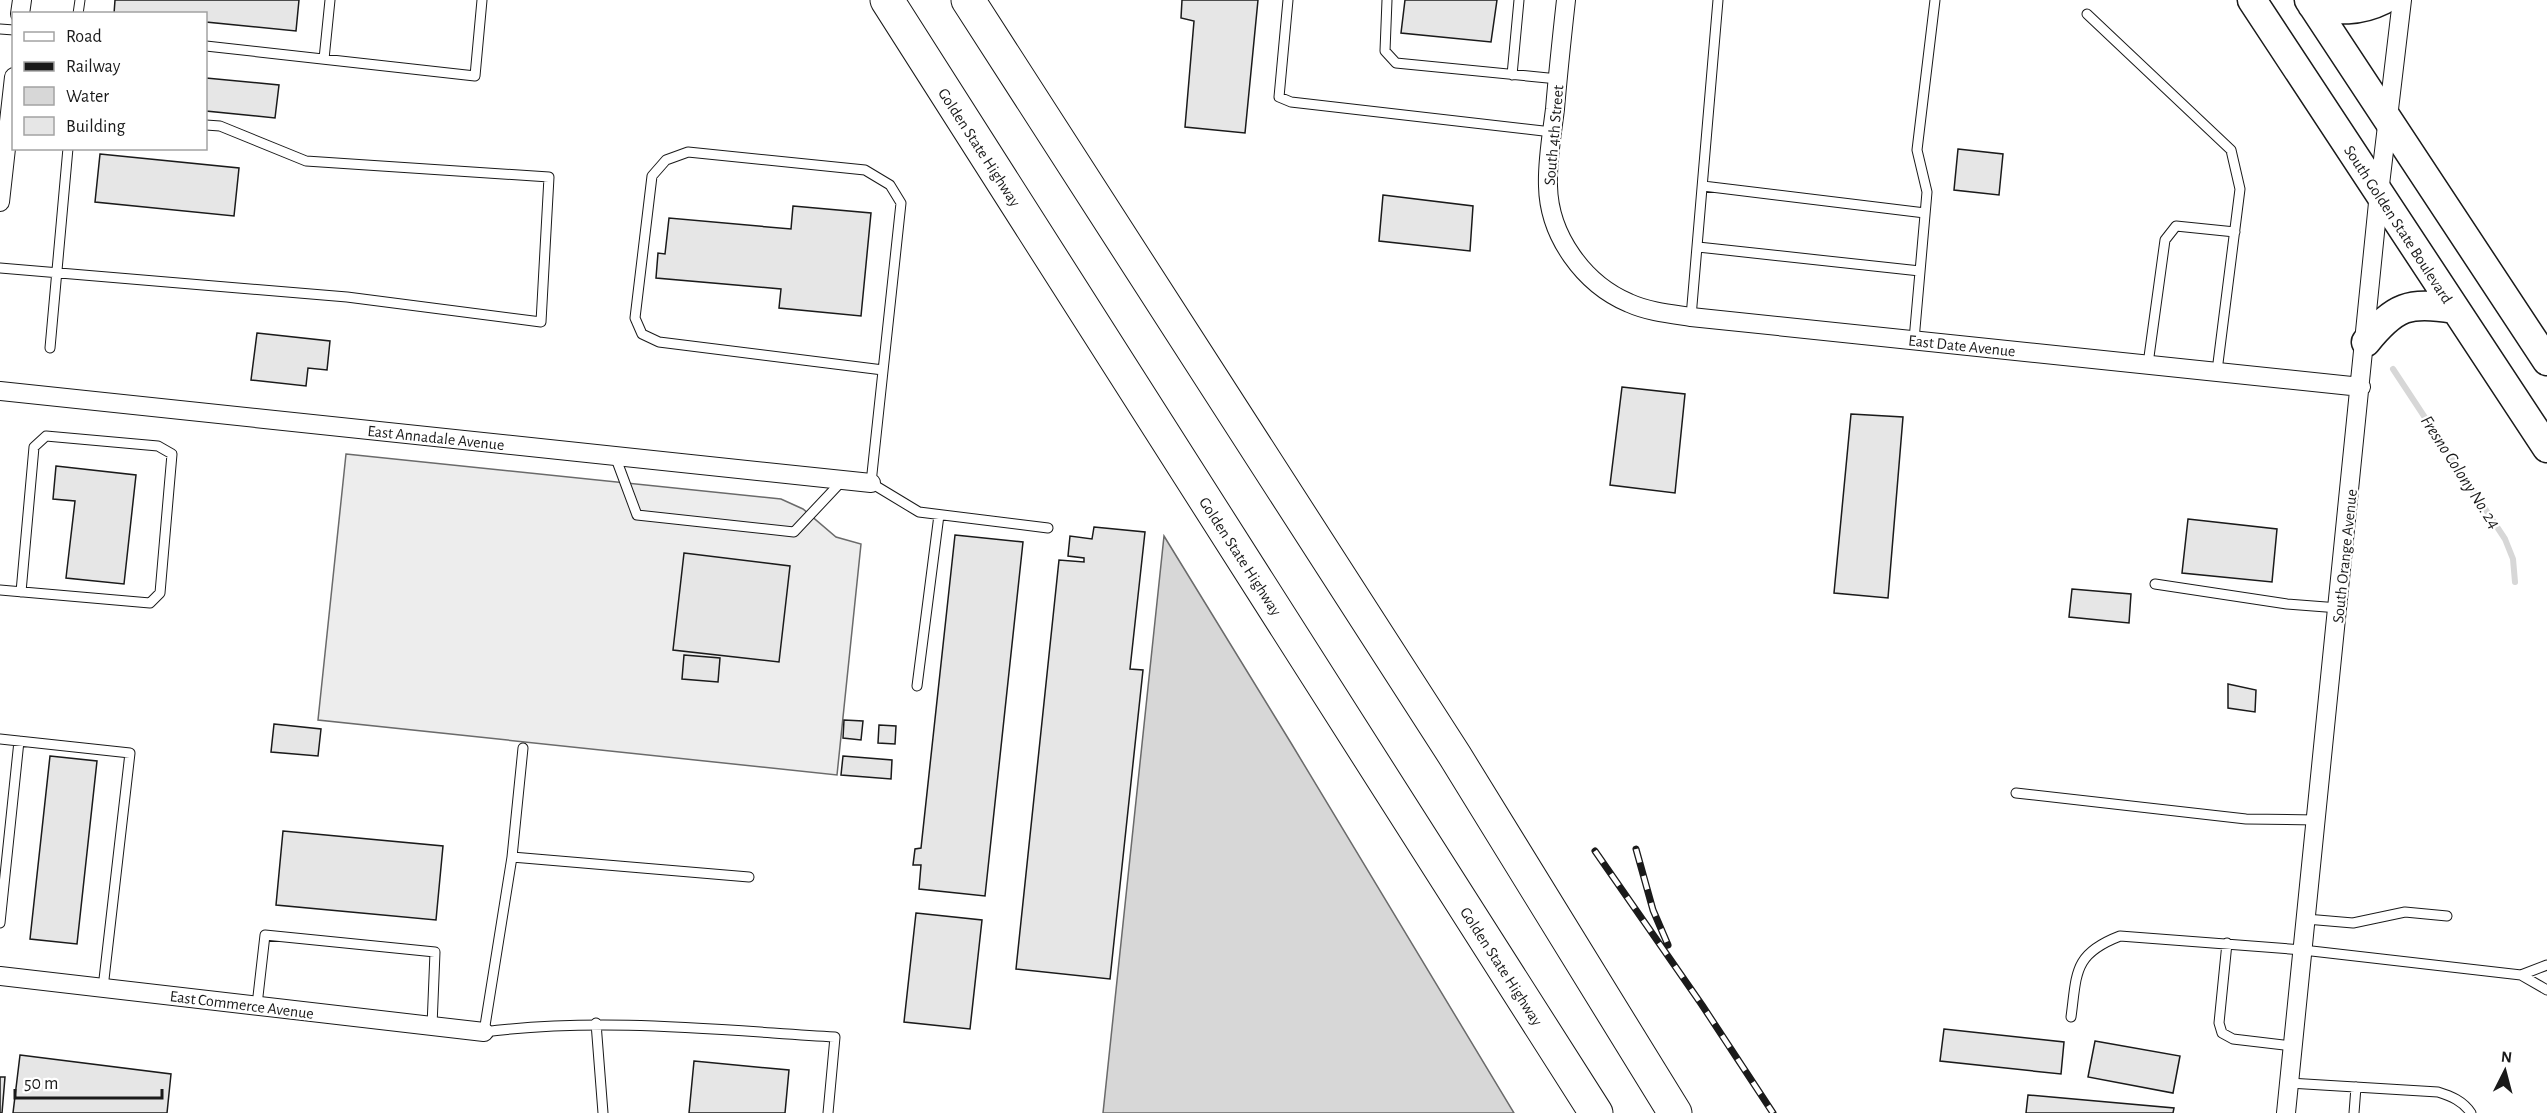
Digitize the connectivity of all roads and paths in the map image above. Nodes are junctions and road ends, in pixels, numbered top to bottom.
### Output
1 (330, 0) edge
2 (482, 0) edge
3 (887, 0) edge
4 (968, 0) edge
5 (1288, 0) edge
6 (1387, 0) edge
7 (1519, 0) edge
8 (1566, 0) edge
9 (1719, 0) edge
10 (1935, 0) edge
11 (2252, 0) edge
12 (2383, 0) edge
13 (2402, 0) edge
14 (2310, 2) edge
15 (2086, 14) dead end
16 (207, 46) edge
17 (324, 59) junction
18 (1512, 75) junction
19 (1558, 79) junction
20 (12, 93) edge
21 (2389, 124) junction
22 (207, 125) edge
23 (1552, 132) junction
24 (68, 150) edge
25 (1, 180) edge
26 (1703, 186) junction
27 (2379, 193) junction
28 (0, 202) edge
29 (1925, 213) junction
30 (2235, 232) junction
31 (1698, 247) junction
32 (1577, 265) joint
33 (0, 268) edge
34 (1920, 271) junction
35 (57, 273) junction
36 (2454, 309) junction
37 (1691, 316) junction
38 (1914, 340) junction
39 (2366, 342) junction
40 (50, 348) dead end
41 (2547, 361) edge
42 (2148, 364) junction
43 (883, 370) junction
44 (2217, 371) junction
45 (2361, 387) junction
46 (0, 391) edge
47 (2547, 448) edge
48 (615, 456) junction
49 (843, 480) junction
50 (871, 483) junction
51 (939, 515) junction
52 (1048, 528) dead end
53 (2155, 584) dead end
54 (0, 590) edge
55 (21, 592) junction
56 (2339, 608) junction
57 (917, 686) dead end
58 (0, 739) edge
59 (20, 741) junction
60 (523, 748) dead end
61 (2016, 793) dead end
62 (2316, 820) junction
63 (512, 856) junction
64 (749, 877) dead end
65 (2447, 916) dead end
66 (2306, 919) junction
67 (0, 924) edge
68 (2227, 943) junction
69 (2303, 950) junction
70 (2547, 965) edge
71 (0, 975) edge
72 (2521, 975) junction
73 (103, 988) junction
74 (2547, 990) edge
75 (257, 1005) junction
76 (2071, 1017) dead end
77 (596, 1023) junction
78 (432, 1026) junction
79 (484, 1032) junction
80 (2293, 1046) junction
81 (2289, 1083) junction
82 (2356, 1087) junction
83 (603, 1113) edge
84 (828, 1113) edge
85 (1596, 1113) edge
86 (1675, 1113) edge
87 (2286, 1113) edge
88 (2354, 1113) edge
89 (2470, 1113) edge

1 - 17 lane
2 - 17 lane
3 - 85 highway, Golden State Highway
4 - 86 highway
5 - 23 lane
6 - 18 lane
7 - 18 lane
8 - 19 street, South 4th Street
9 - 26 lane
10 - 29 lane
11 - 27 main road, South Golden State Boulevard
12 - 14 main road
13 - 21 street, South Orange Avenue
14 - 21 main road
15 - 30 lane
16 - 17 lane
18 - 19 lane
19 - 23 street, South 4th Street
20 - 25 street
21 - 27 street, South Orange Avenue
21 - 41 main road
22 - 35 lane
23 - 32 street, South 4th Street
24 - 35 lane
25 - 28 street
26 - 29 lane
26 - 31 lane
27 - 36 main road, South Golden State Boulevard
27 - 39 street, South Orange Avenue
29 - 34 lane
30 - 42 lane
30 - 44 lane
31 - 34 lane
31 - 37 lane
32 - 37 street, East Date Avenue
33 - 35 lane
34 - 38 lane
35 - 40 lane
36 - 39 main road
36 - 47 main road, South Golden State Boulevard
37 - 38 street, East Date Avenue
38 - 42 street, East Date Avenue
39 - 45 street, South Orange Avenue
42 - 44 street, East Date Avenue
43 - 43 lane
43 - 50 lane
44 - 45 street, East Date Avenue
45 - 56 street, South Orange Avenue
46 - 48 street, East Annadale Avenue
48 - 49 street, East Annadale Avenue
48 - 49 lane
49 - 50 street, East Annadale Avenue
50 - 51 lane
51 - 52 lane
51 - 57 lane
53 - 56 lane
54 - 55 lane
55 - 55 lane
56 - 62 street, South Orange Avenue
58 - 59 lane
59 - 67 lane
59 - 73 lane
60 - 63 lane
61 - 62 lane
62 - 66 street, South Orange Avenue
63 - 64 lane
63 - 79 lane
65 - 66 lane
66 - 69 street, South Orange Avenue
68 - 69 lane
68 - 76 lane
68 - 80 lane
69 - 72 lane
69 - 80 street, South Orange Avenue
70 - 72 lane
71 - 73 street, East Commerce Avenue
72 - 74 lane
73 - 75 street, East Commerce Avenue
75 - 78 street, East Commerce Avenue
75 - 78 lane
77 - 79 lane
77 - 83 lane
77 - 84 lane
78 - 79 street, East Commerce Avenue
80 - 81 street, South Orange Avenue
81 - 82 lane
81 - 87 street, South Orange Avenue
82 - 88 lane
82 - 89 lane

